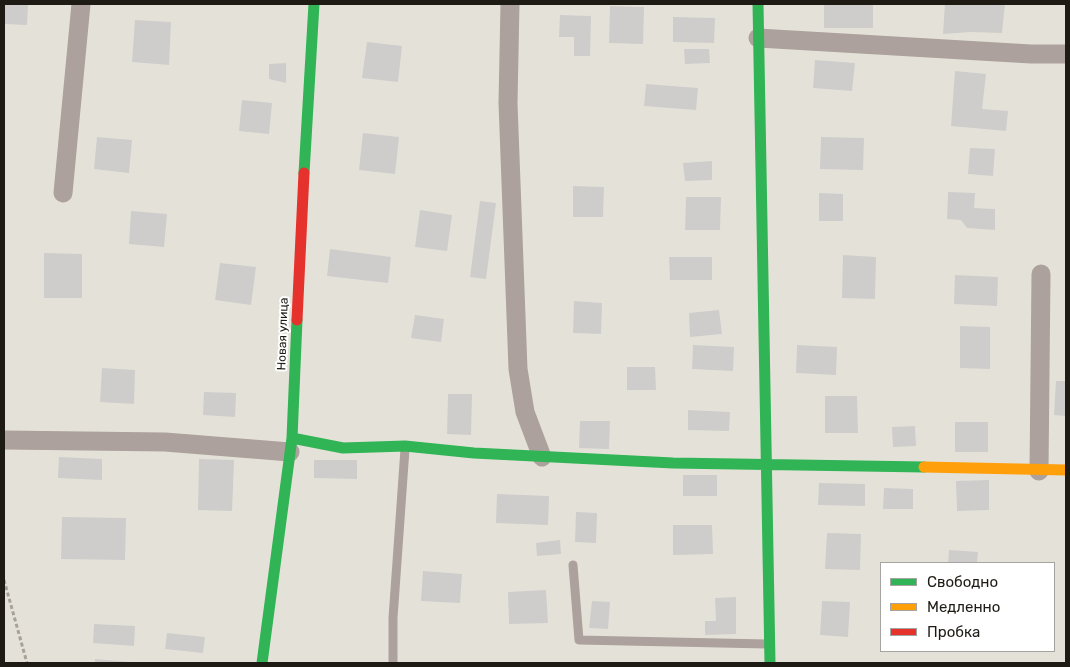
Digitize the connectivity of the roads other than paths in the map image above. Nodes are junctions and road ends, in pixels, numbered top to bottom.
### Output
1 (81, 4) edge
2 (314, 4) edge
3 (510, 4) edge
4 (758, 4) edge
5 (758, 38) junction
6 (1066, 54) edge
7 (63, 193) dead end
8 (1041, 274) dead end
9 (4, 440) edge
10 (291, 445) junction
11 (406, 446) junction
12 (542, 457) junction
13 (766, 464) junction
14 (1066, 470) edge
15 (1039, 471) junction
16 (573, 565) dead end
17 (770, 644) junction
18 (262, 663) edge
19 (393, 663) edge
20 (770, 663) edge

1 - 7 street
2 - 10 street, Новая улица
3 - 12 street
4 - 5 street
5 - 6 street
5 - 13 street
8 - 15 street
9 - 10 street
10 - 11 street
10 - 18 street, Новая улица
11 - 12 street
11 - 19 lane
12 - 13 street
13 - 15 street
13 - 17 street
14 - 15 street
16 - 17 lane
17 - 20 street

